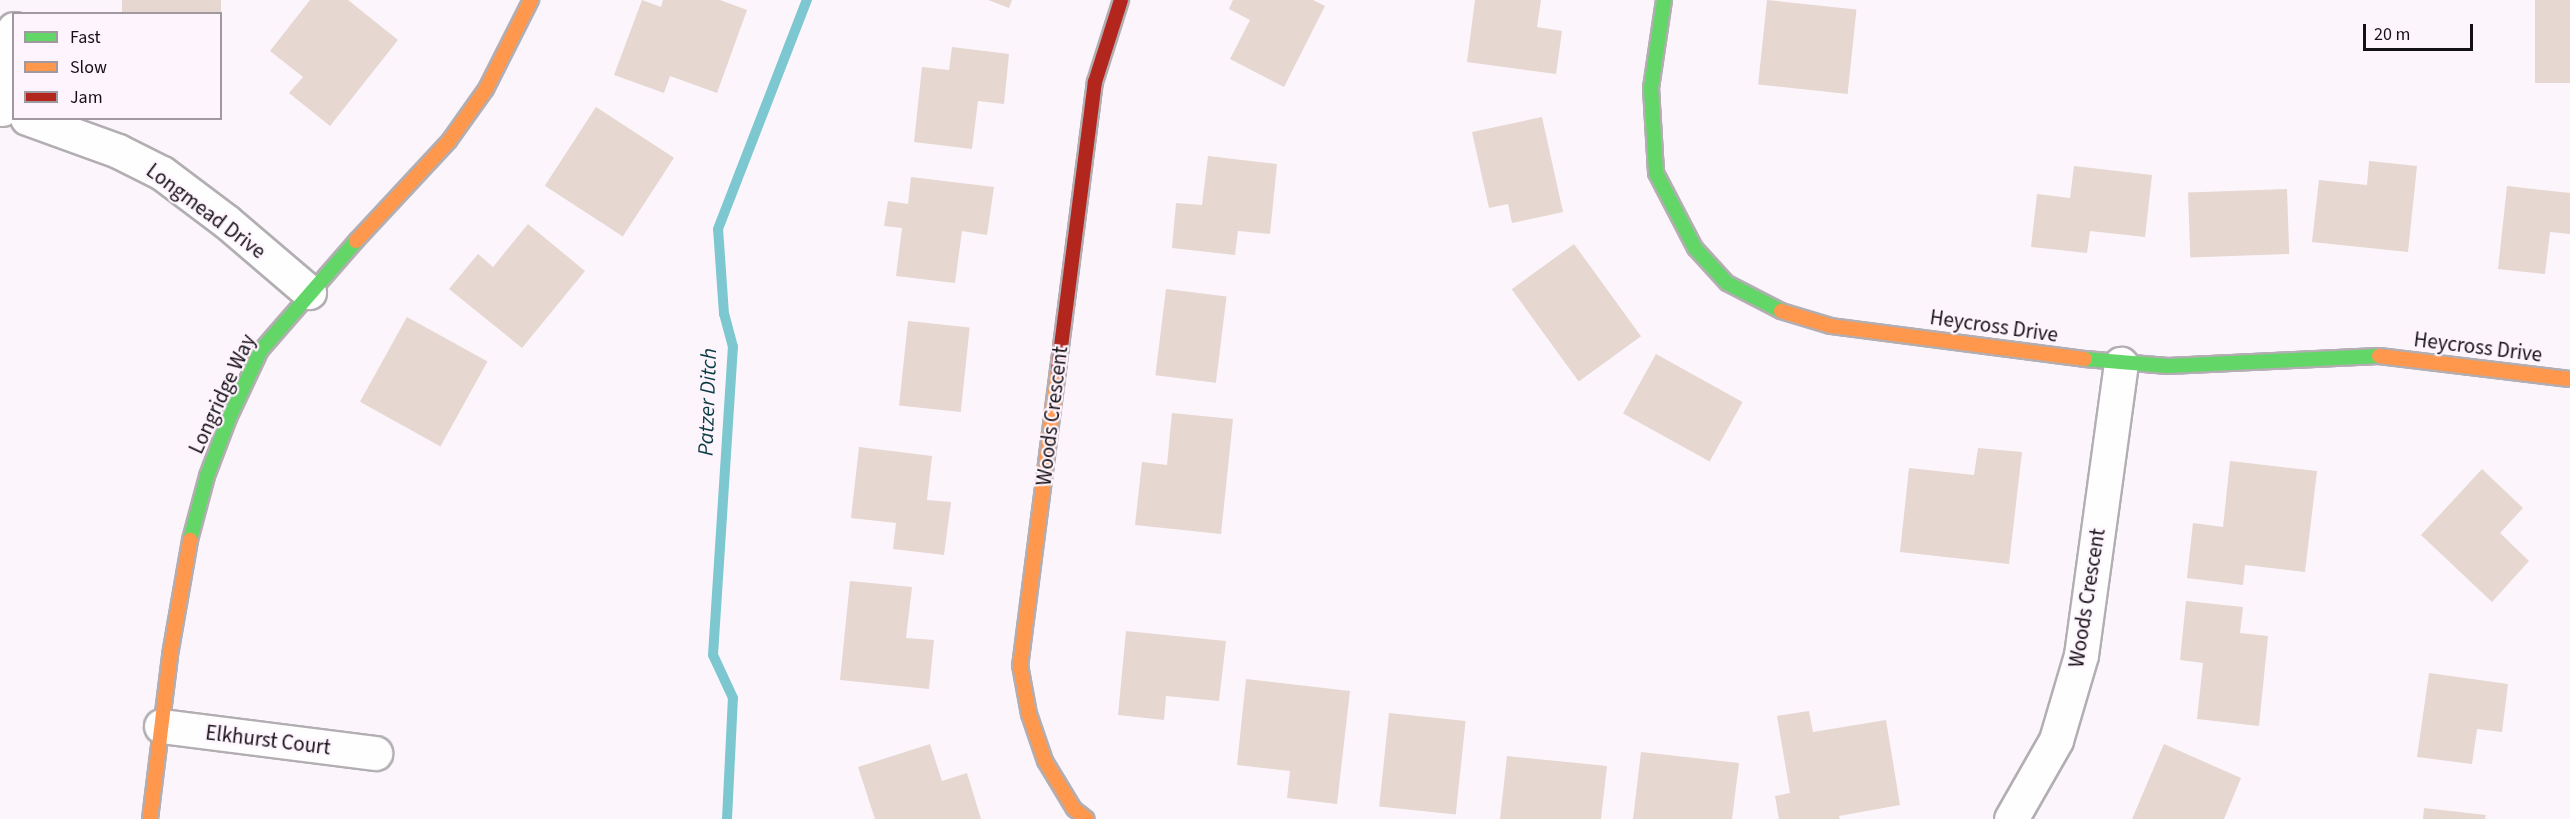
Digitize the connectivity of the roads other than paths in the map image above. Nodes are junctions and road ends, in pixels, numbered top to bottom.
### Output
1 (531, 0) edge
2 (1121, 0) edge
3 (1664, 0) edge
4 (12, 84) edge
5 (11, 112) edge
6 (33, 120) edge
7 (309, 292) junction
8 (2121, 364) junction
9 (2570, 379) edge
10 (161, 726) junction
11 (375, 753) dead end
12 (150, 819) edge
13 (1087, 819) edge
14 (2011, 819) edge

1 - 7 street, Longridge Way
2 - 13 street, Woods Crescent
3 - 8 street, Heycross Drive
4 - 5 street
6 - 7 street, Longmead Drive
7 - 10 street, Longridge Way
8 - 9 street, Heycross Drive
8 - 14 street, Woods Crescent
10 - 11 street, Elkhurst Court
10 - 12 street, Longridge Way

